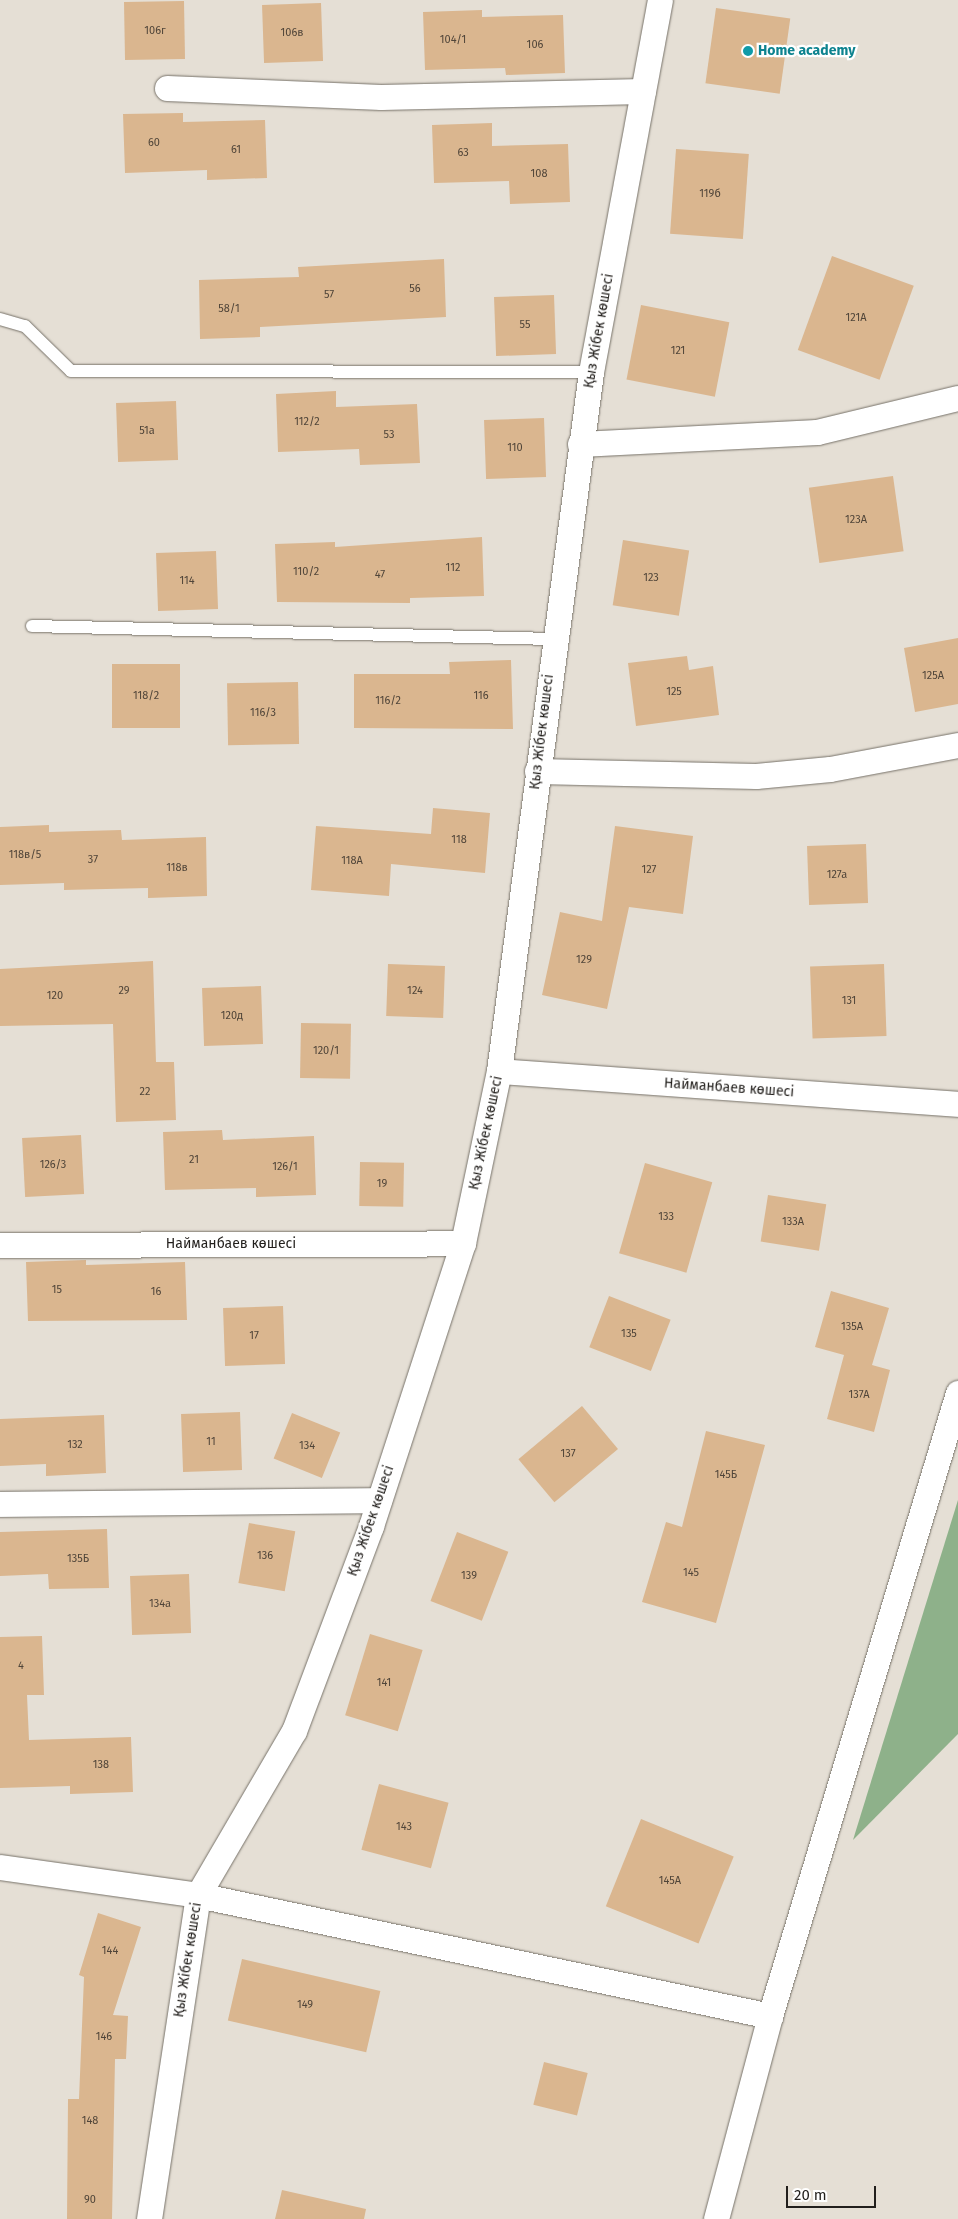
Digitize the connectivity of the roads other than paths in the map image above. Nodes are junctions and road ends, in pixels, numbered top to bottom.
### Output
1 (660, 0) edge
2 (167, 88) dead end
3 (644, 91) junction
4 (0, 319) edge
5 (591, 372) junction
6 (958, 398) edge
7 (580, 444) junction
8 (32, 626) dead end
9 (554, 639) junction
10 (958, 745) edge
11 (537, 771) junction
12 (499, 1071) junction
13 (958, 1104) edge
14 (463, 1243) junction
15 (0, 1245) edge
16 (958, 1393) edge
17 (379, 1500) junction
18 (0, 1504) edge
19 (0, 1868) edge
20 (198, 1895) junction
21 (770, 2016) junction
22 (149, 2219) edge
23 (716, 2219) edge

1 - 3 street, Қыз Жібек көшесі
2 - 3 street
3 - 5 street, Қыз Жібек көшесі
4 - 5 lane
5 - 7 street, Қыз Жібек көшесі
6 - 7 street
7 - 9 street, Қыз Жібек көшесі
8 - 9 lane
9 - 11 street, Қыз Жібек көшесі
10 - 11 street
11 - 12 street, Қыз Жібек көшесі
12 - 13 street, Найманбаев көшесі
12 - 14 street, Қыз Жібек көшесі
14 - 15 street, Найманбаев көшесі
14 - 17 street, Қыз Жібек көшесі
16 - 21 street
17 - 18 street
17 - 20 street, Қыз Жібек көшесі
19 - 20 street
20 - 21 street
20 - 22 street, Қыз Жібек көшесі
21 - 23 street

